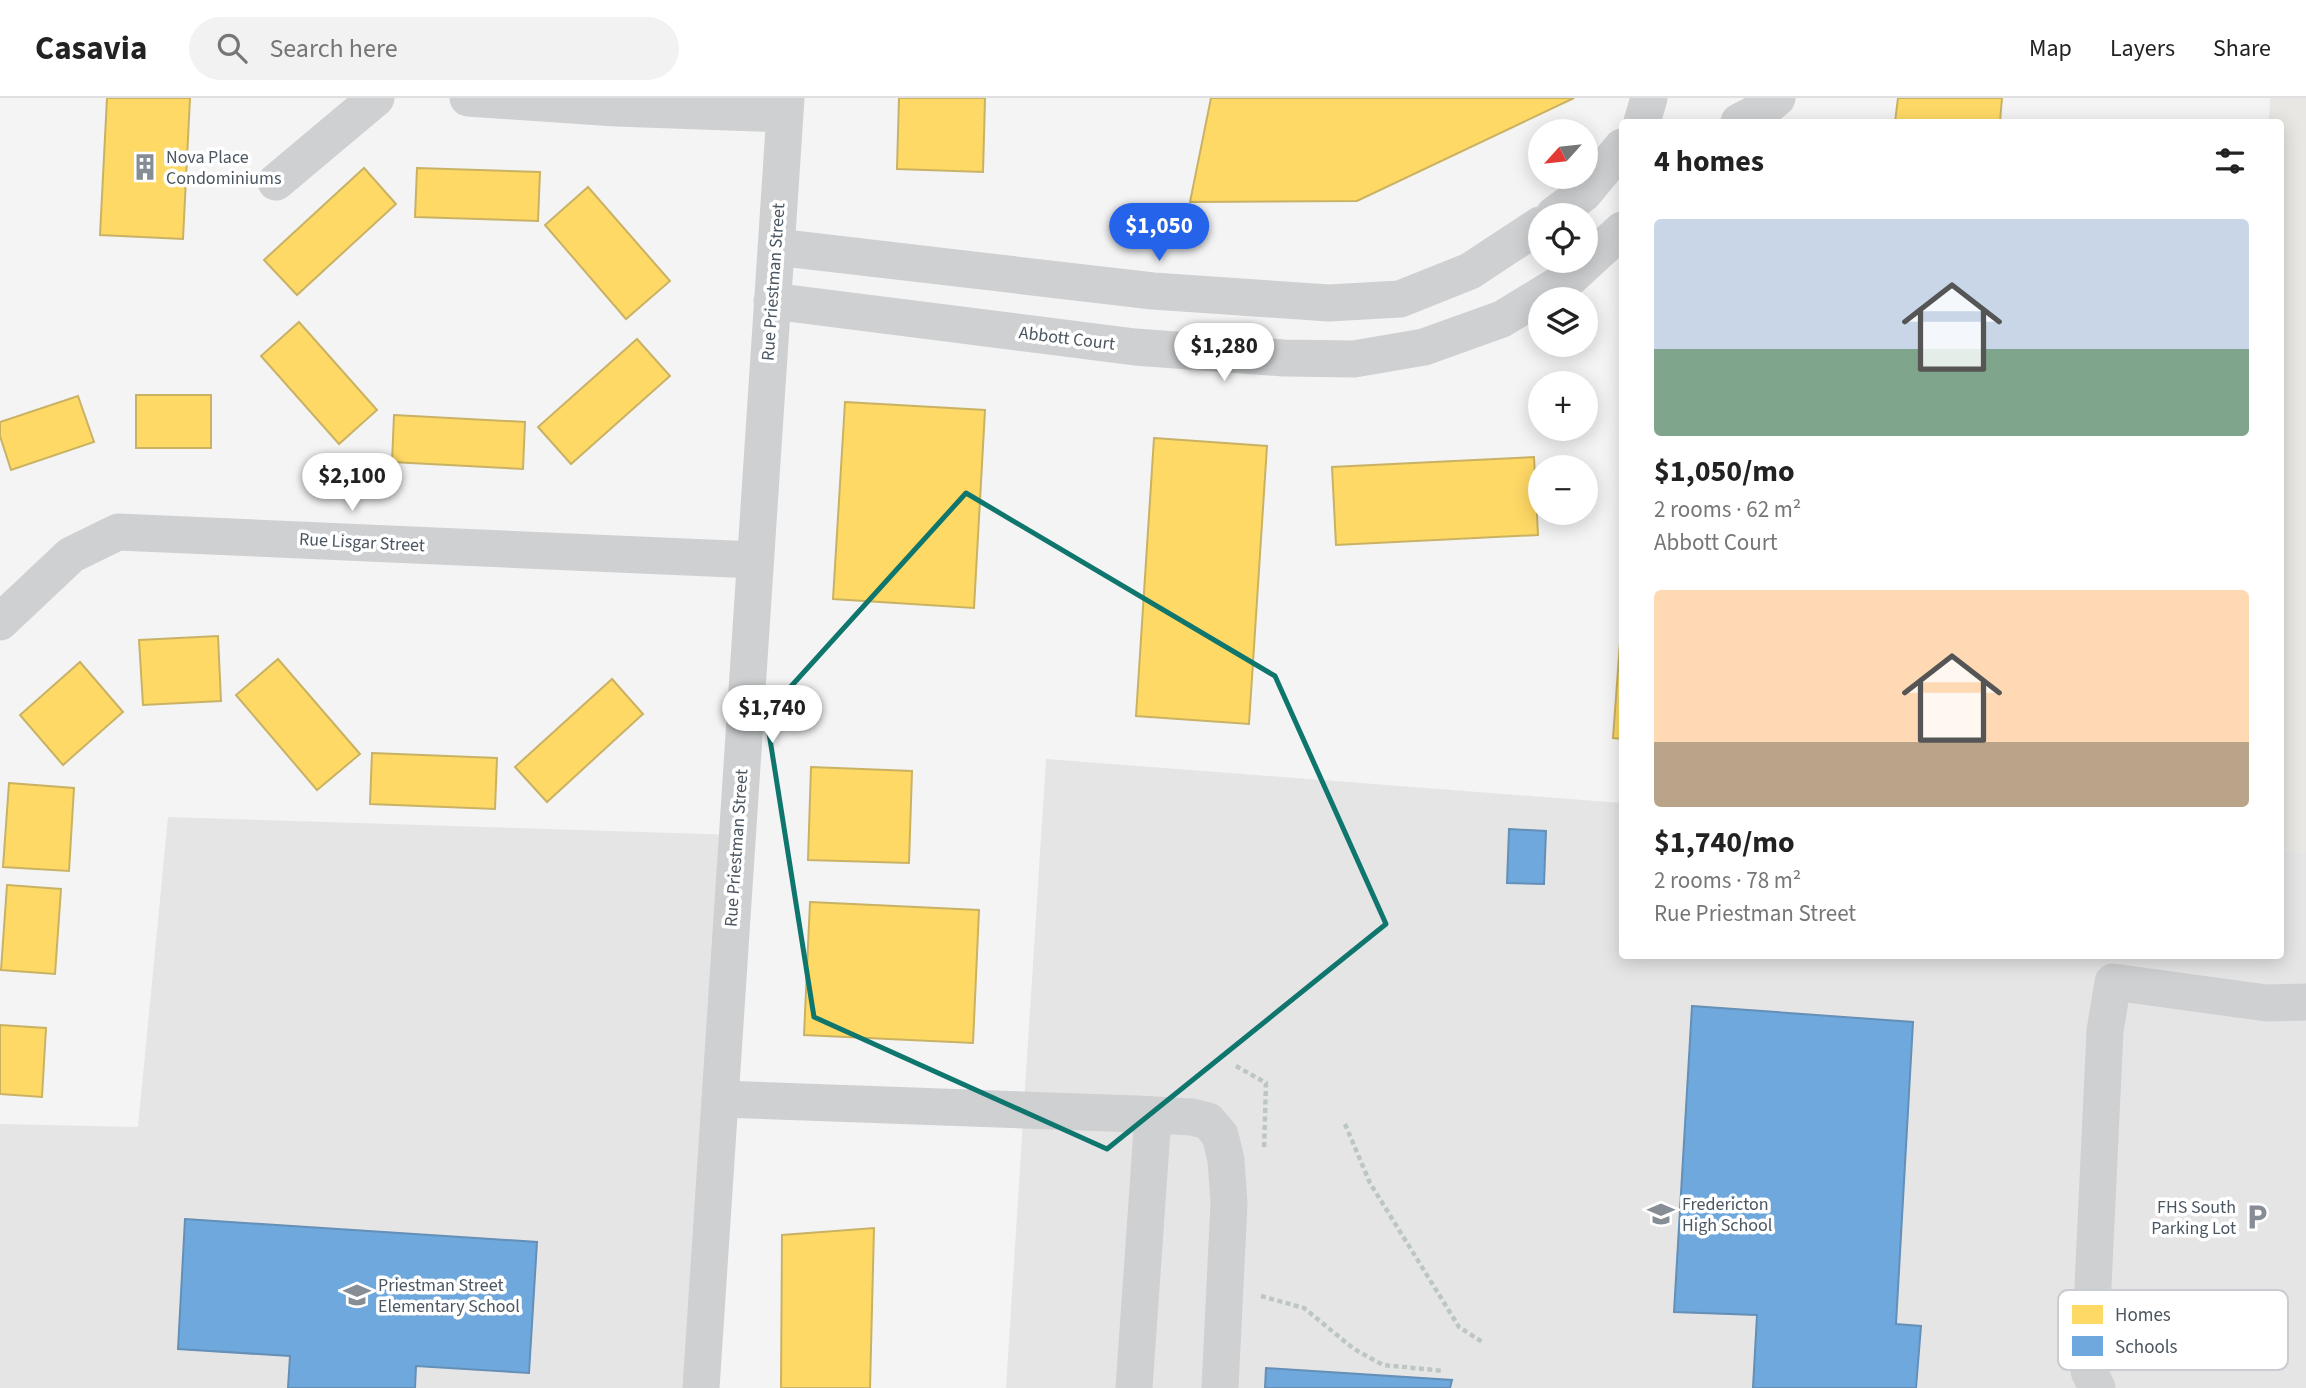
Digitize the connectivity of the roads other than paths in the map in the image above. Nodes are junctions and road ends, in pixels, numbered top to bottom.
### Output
1 (376, 98) edge
2 (467, 98) edge
3 (1649, 98) edge
4 (1777, 98) edge
5 (785, 106) edge
6 (1643, 119) edge
7 (1745, 119) edge
8 (1619, 151) edge
9 (276, 182) dead end
10 (1570, 203) edge
11 (1528, 233) edge
12 (1619, 233) edge
13 (776, 247) junction
14 (772, 301) junction
15 (755, 560) junction
16 (0, 622) edge
17 (2306, 1002) edge
18 (720, 1099) junction
19 (1153, 1116) junction
20 (2093, 1290) edge
21 (2089, 1370) edge
22 (701, 1388) edge
23 (1134, 1388) edge
24 (1220, 1388) edge
25 (2097, 1388) edge

1 - 9 street
2 - 5 street
3 - 6 street
4 - 7 street
5 - 13 street, Rue Priestman Street
8 - 10 street
11 - 13 street
12 - 14 street, Abbott Court
13 - 14 street, Rue Priestman Street
14 - 15 street, Rue Priestman Street
15 - 16 street, Rue Lisgar Street
15 - 18 street, Rue Priestman Street
17 - 20 street
18 - 19 street
18 - 22 street, Rue Priestman Street
19 - 23 street
19 - 24 street
21 - 25 street

